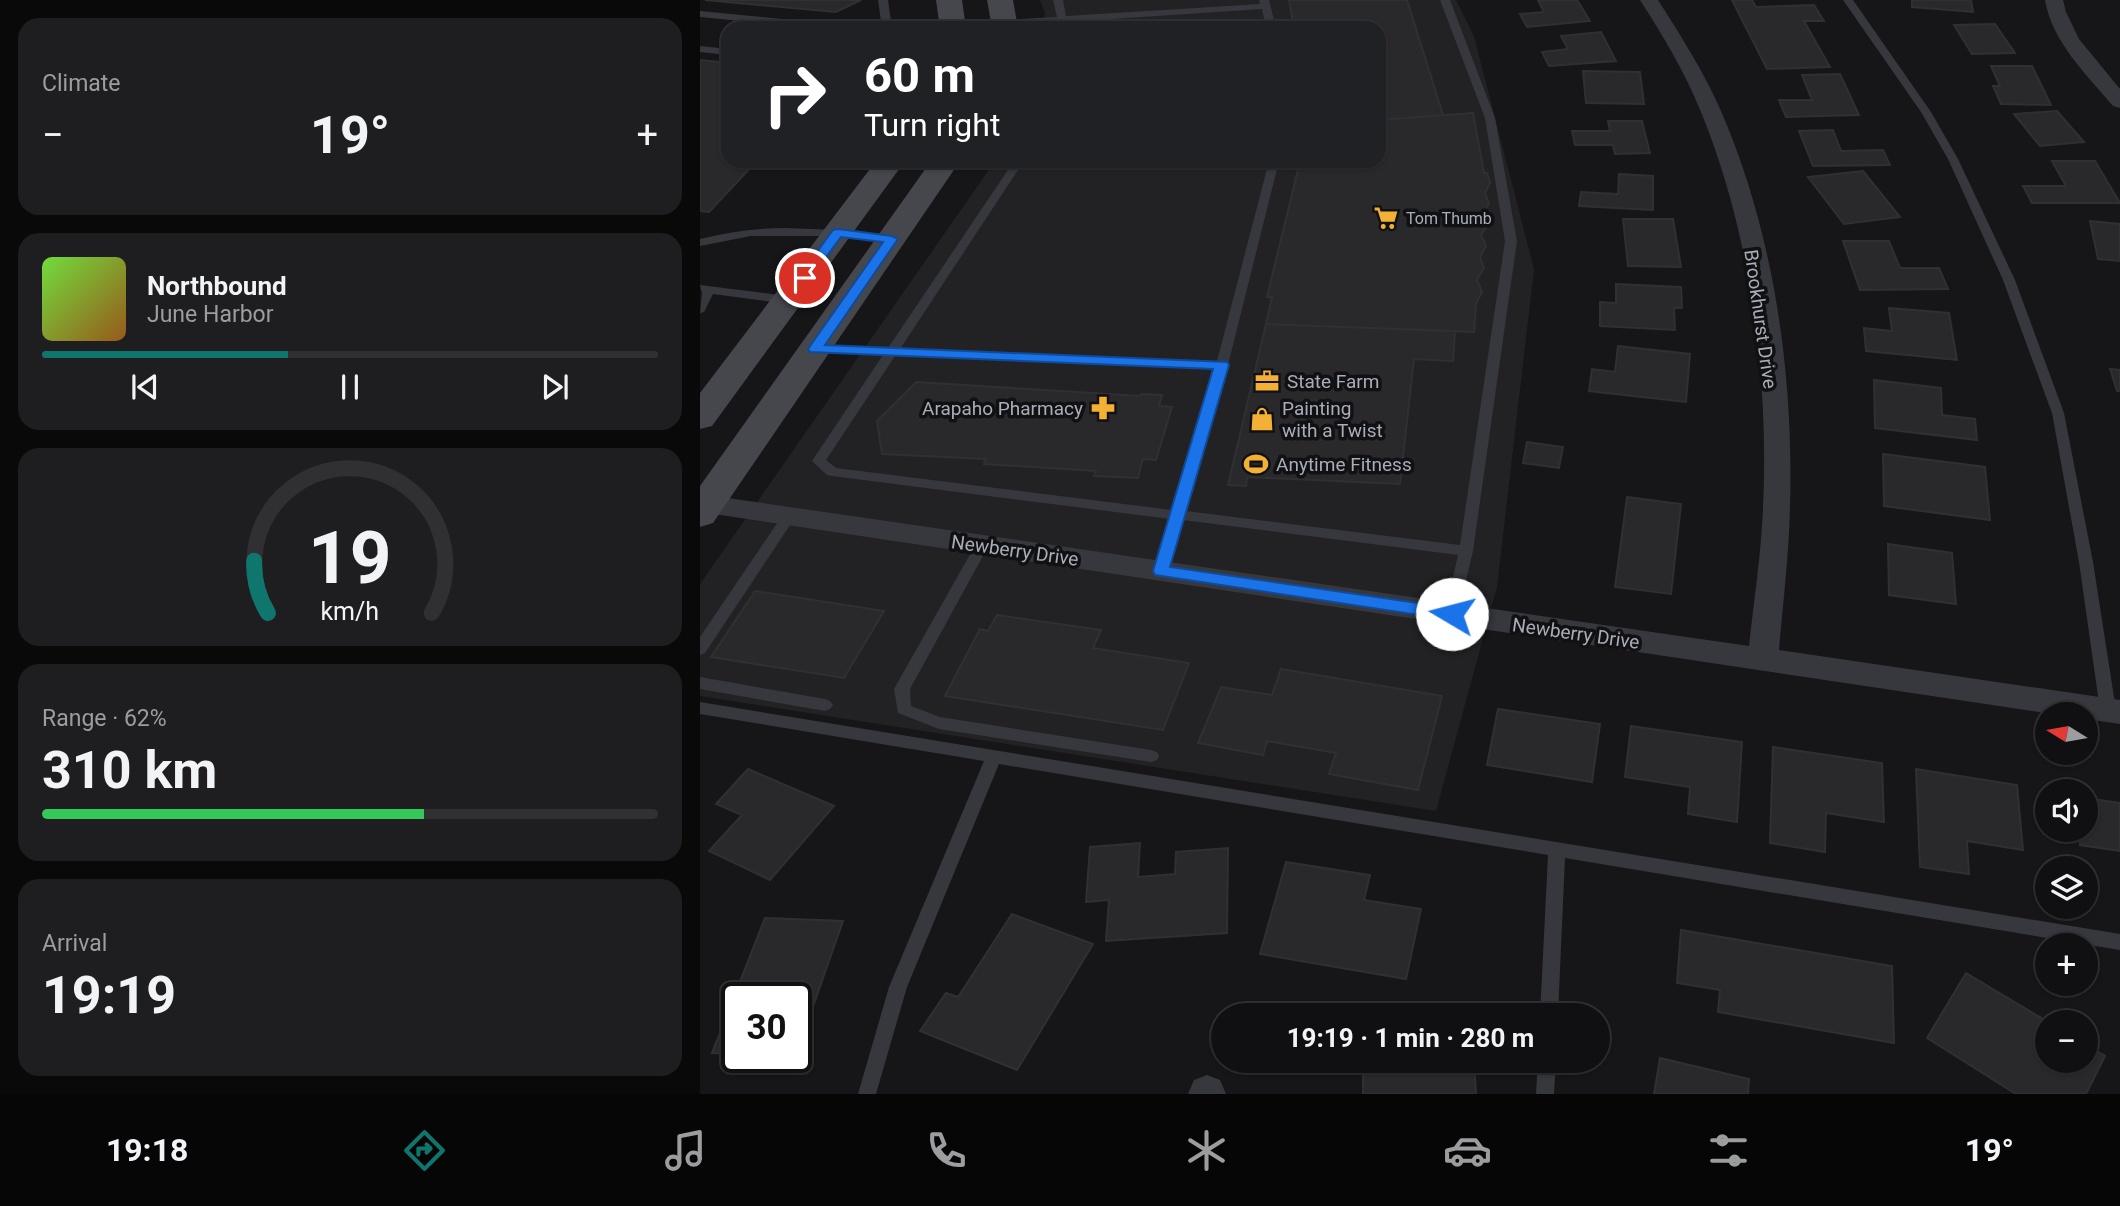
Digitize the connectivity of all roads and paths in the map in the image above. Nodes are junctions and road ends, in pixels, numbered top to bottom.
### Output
1 (883, 0) edge
2 (949, 0) edge
3 (1058, 0) edge
4 (1446, 0) edge
5 (1649, 0) edge
6 (1848, 0) edge
7 (2054, 0) edge
8 (1265, 3) edge
9 (1211, 5) edge
10 (700, 14) edge
11 (1003, 17) edge
12 (771, 21) edge
13 (886, 21) edge
14 (952, 21) edge
15 (1037, 21) edge
16 (1062, 21) edge
17 (1075, 21) edge
18 (1269, 21) edge
19 (700, 49) edge
20 (721, 50) edge
21 (2120, 102) edge
22 (886, 168) edge
23 (941, 168) edge
24 (1014, 168) edge
25 (1272, 168) edge
26 (838, 233) junction
27 (892, 239) junction
28 (700, 243) edge
29 (704, 290) edge
30 (788, 300) junction
31 (700, 309) edge
32 (815, 349) junction
33 (892, 352) junction
34 (1222, 365) junction
35 (700, 418) edge
36 (702, 507) edge
37 (789, 516) junction
38 (1179, 516) junction
39 (982, 545) junction
40 (1466, 551) junction
41 (1161, 571) junction
42 (1452, 614) junction
43 (700, 649) edge
44 (1763, 660) junction
45 (700, 682) edge
46 (825, 705) dead end
47 (700, 708) edge
48 (2114, 711) edge
49 (1151, 756) dead end
50 (994, 757) junction
51 (1556, 849) junction
52 (2120, 942) edge
53 (1550, 1003) edge
54 (1546, 1073) edge
55 (867, 1094) edge
56 (1545, 1094) edge

1 - 13 lane
2 - 14 main road
3 - 16 lane
4 - 40 lane
5 - 44 street, Brookhurst Drive
6 - 48 lane
7 - 21 street
8 - 9 lane
8 - 18 lane
9 - 17 lane
10 - 12 lane
11 - 15 lane
19 - 20 lane
22 - 26 main road
23 - 27 main road
24 - 33 lane
25 - 34 lane
26 - 27 main road
26 - 28 lane
26 - 30 main road
27 - 32 main road
29 - 30 lane
29 - 31 lane
30 - 35 main road
32 - 33 lane
32 - 36 main road
33 - 34 lane
33 - 38 lane
34 - 38 lane
36 - 37 street, Newberry Drive
37 - 39 street, Newberry Drive
37 - 43 lane
38 - 40 lane
38 - 41 lane
39 - 41 street, Newberry Drive
39 - 49 lane
40 - 42 lane
41 - 42 street, Newberry Drive
42 - 44 street, Newberry Drive
44 - 48 street, Newberry Drive
45 - 46 lane
47 - 50 lane
50 - 51 lane
50 - 55 lane
51 - 52 lane
51 - 53 lane
54 - 56 lane

